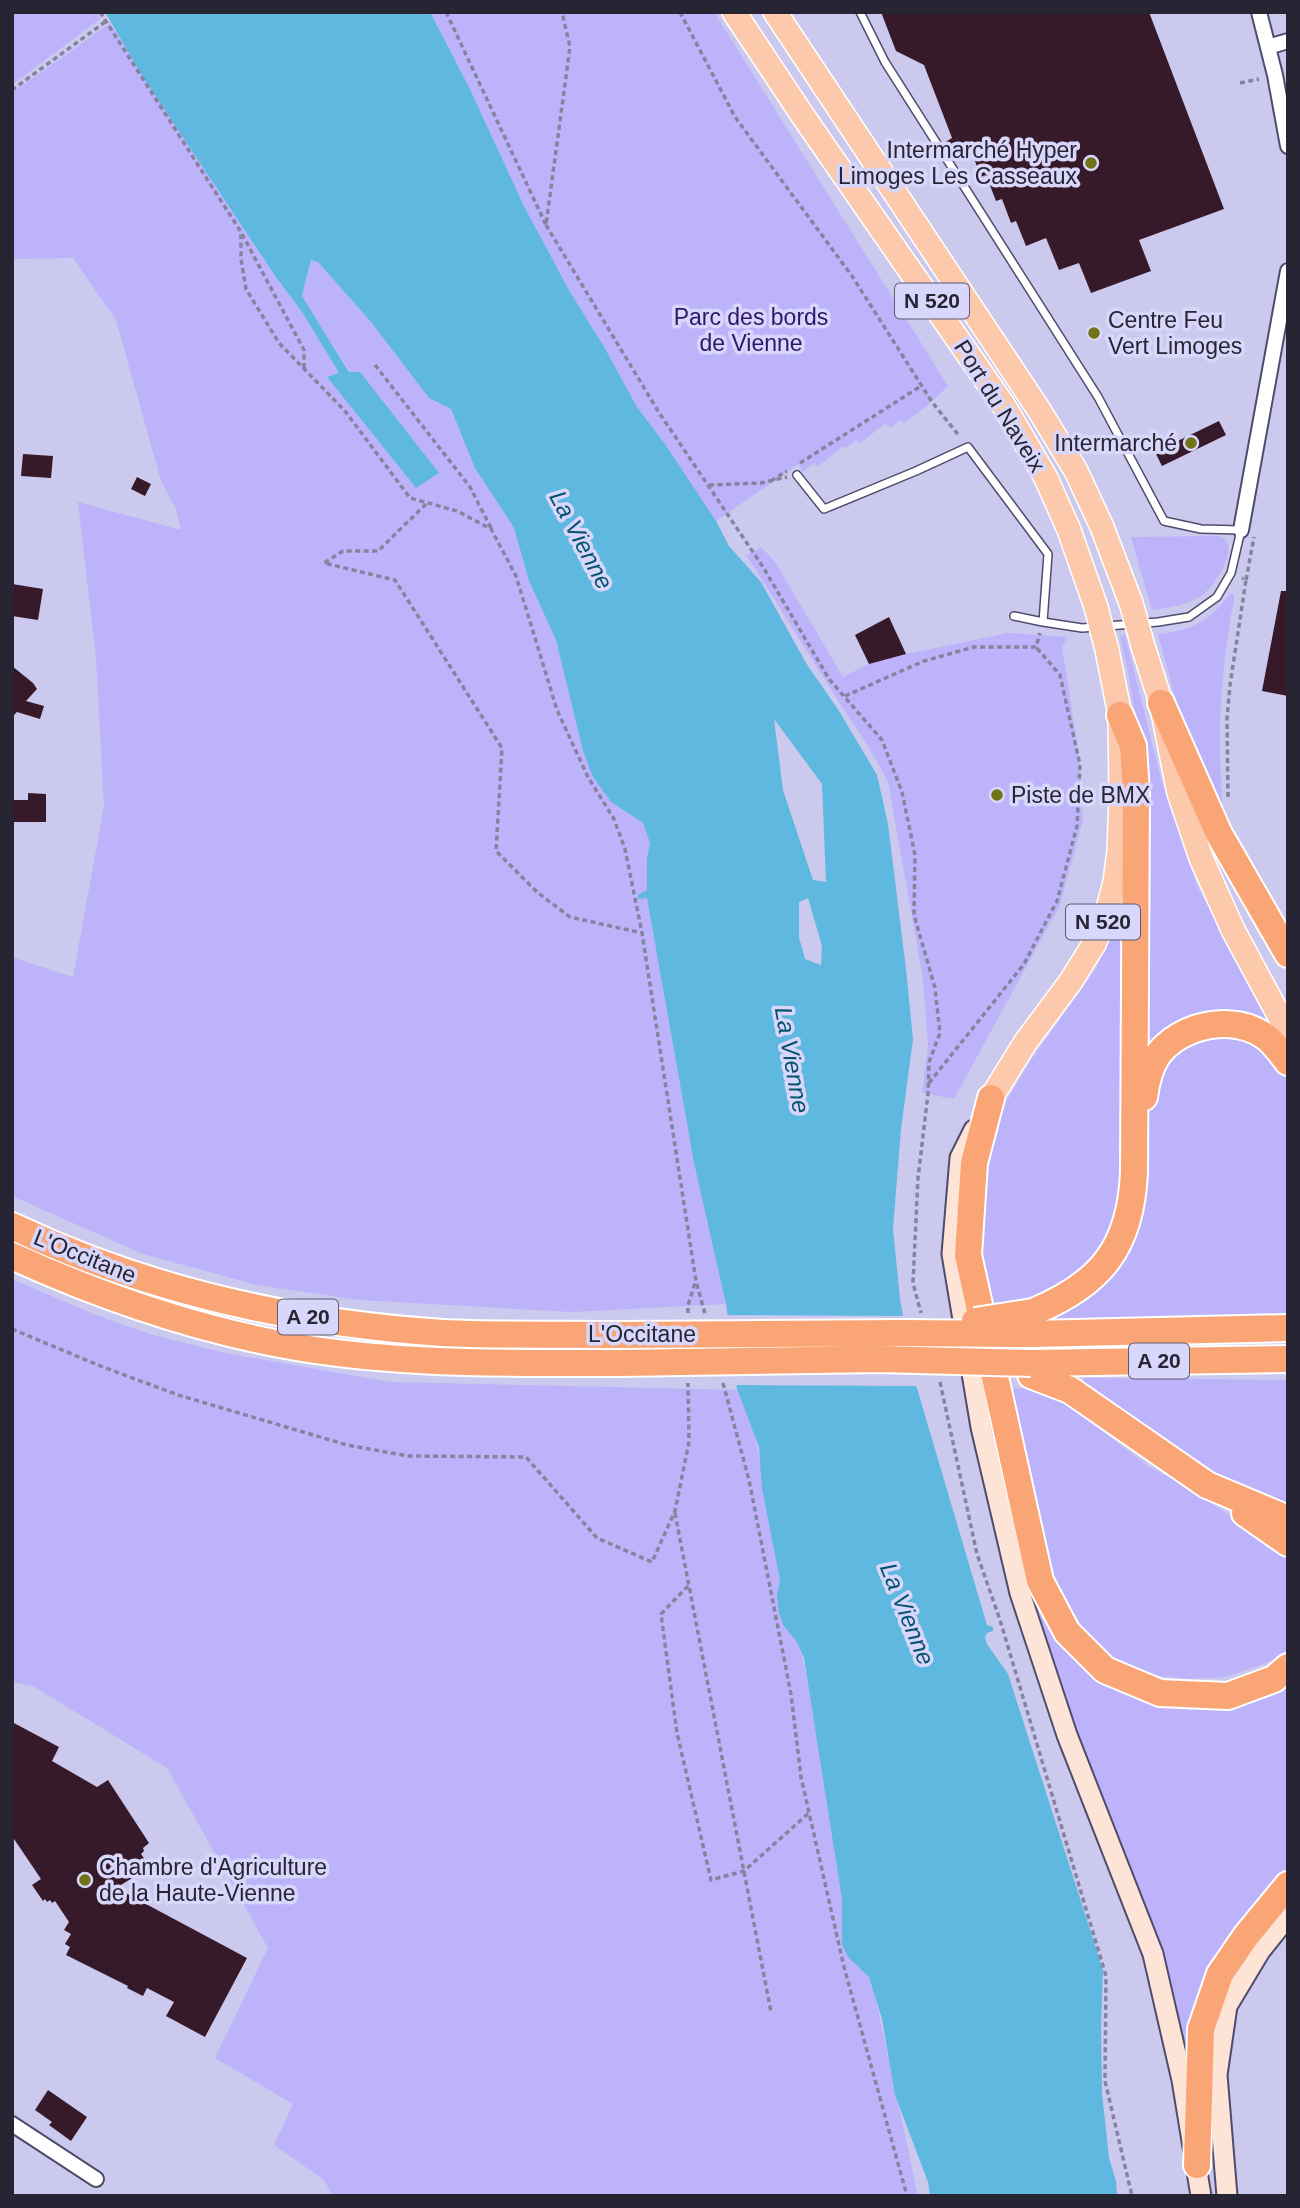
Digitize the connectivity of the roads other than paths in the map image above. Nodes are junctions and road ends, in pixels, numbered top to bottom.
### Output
1 (734, 12) edge
2 (775, 12) edge
3 (860, 12) edge
4 (1259, 12) edge
5 (1288, 41) edge
6 (1268, 47) junction
7 (1288, 146) edge
8 (1288, 271) edge
9 (797, 475) road end
10 (1241, 530) junction
11 (1014, 616) dead end
12 (1043, 622) junction
13 (1161, 703) junction
14 (1120, 715) junction
15 (1288, 954) edge
16 (1288, 1032) edge
17 (1288, 1062) edge
18 (990, 1098) junction
19 (1134, 1141) junction
20 (12, 1226) edge
21 (12, 1256) edge
22 (1032, 1323) junction
23 (1288, 1328) edge
24 (1288, 1359) edge
25 (1031, 1369) junction
26 (1207, 1485) junction
27 (1288, 1519) edge
28 (1288, 1543) edge
29 (1288, 1667) edge
30 (1288, 1885) edge
31 (1288, 1916) edge
32 (12, 2124) edge
33 (1197, 2165) junction
34 (96, 2179) dead end
35 (1201, 2196) edge
36 (1227, 2196) edge

1 - 14 main road, Port du Naveix / N 520, bridge
2 - 13 main road, Port du Naveix / N 520, bridge
3 - 10 lane
4 - 6 street
5 - 6 street
6 - 7 street
8 - 10 street
9 - 12 lane
10 - 12 lane
11 - 12 lane
13 - 15 highway
13 - 16 main road, N 520
14 - 18 main road, N 520
14 - 19 highway
17 - 19 highway
18 - 29 highway
18 - 33 main road
19 - 22 highway
20 - 22 highway, L'Occitane / A 20, bridge
21 - 25 highway, L'Occitane / A 20, bridge
22 - 23 highway, A 20
24 - 25 highway, A 20
25 - 26 highway
26 - 27 highway
26 - 28 highway
30 - 33 highway
31 - 36 main road
32 - 34 street
33 - 35 main road

